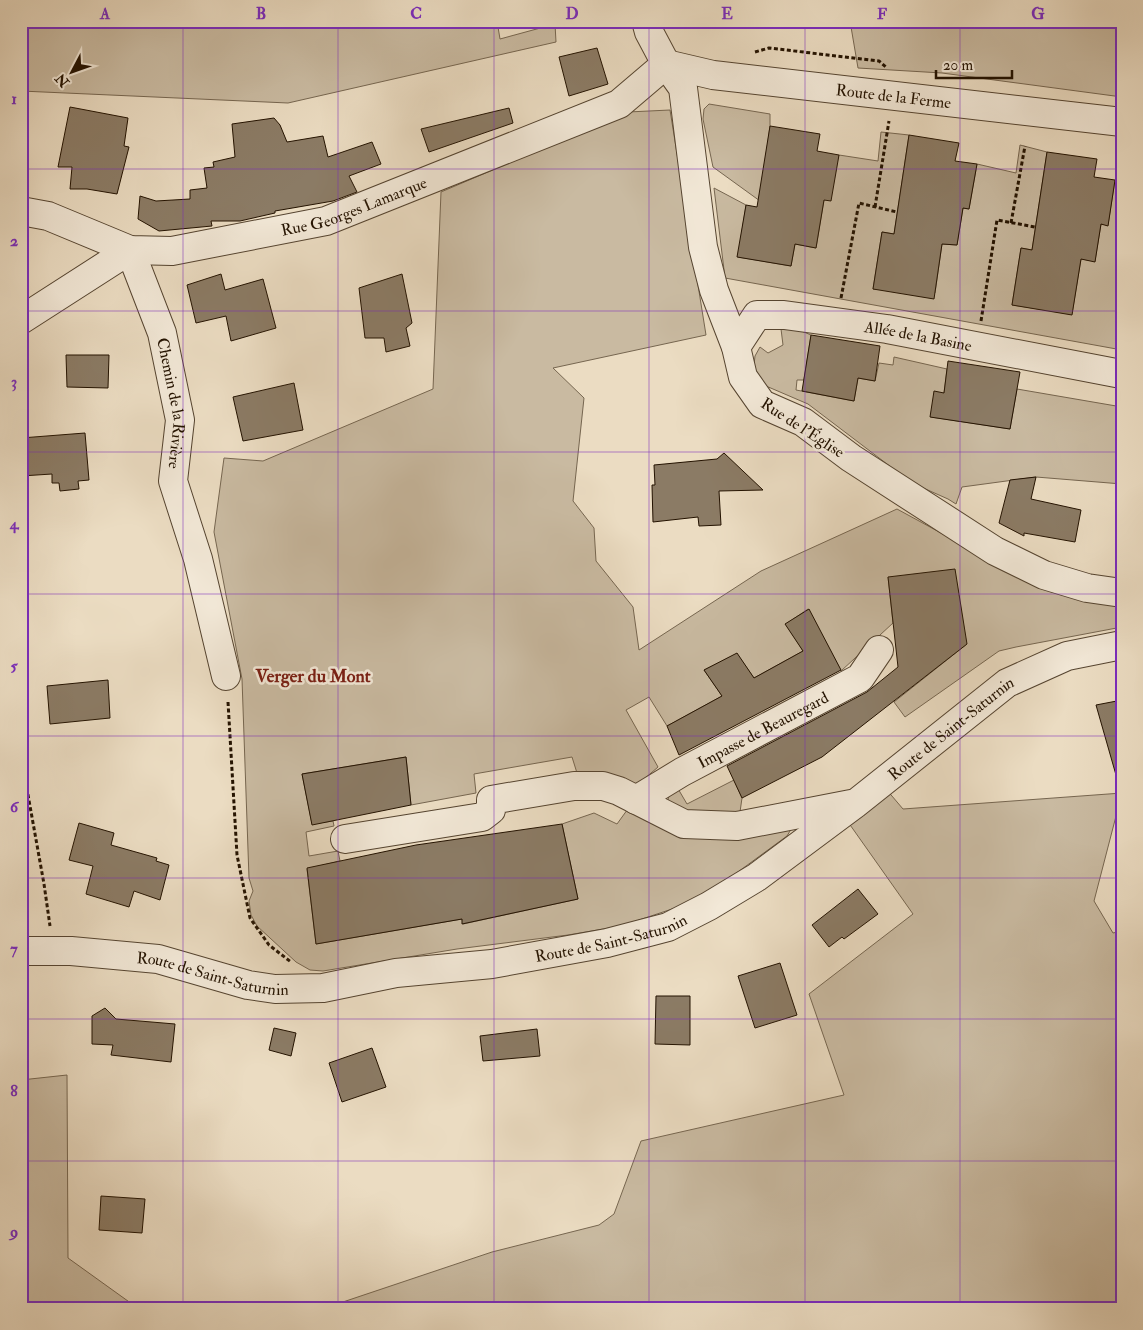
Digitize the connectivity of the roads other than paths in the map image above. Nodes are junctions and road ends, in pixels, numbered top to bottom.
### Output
1 (646, 21) edge
2 (666, 64) junction
3 (1122, 122) edge
4 (21, 211) edge
5 (130, 250) junction
6 (21, 320) edge
7 (736, 347) junction
8 (1116, 373) dead end
9 (1122, 593) edge
10 (1122, 644) edge
11 (879, 650) dead end
12 (226, 676) road end
13 (636, 800) junction
14 (854, 804) junction
15 (345, 839) dead end
16 (21, 951) edge

1 - 2 street, Rue de l'Église
2 - 3 street, Route de la Ferme
2 - 5 street, Rue Georges Lamarque
2 - 7 street, Rue de l'Église
4 - 5 street, Rue Georges Lamarque
5 - 6 street
5 - 12 street, Chemin de la Rivière
7 - 8 street, Allée de la Basine
7 - 9 street, Rue de l'Église
10 - 14 street, Route de Saint-Saturnin
11 - 13 street, Impasse de Beauregard
13 - 14 street
13 - 15 street
14 - 16 street, Route de Saint-Saturnin

